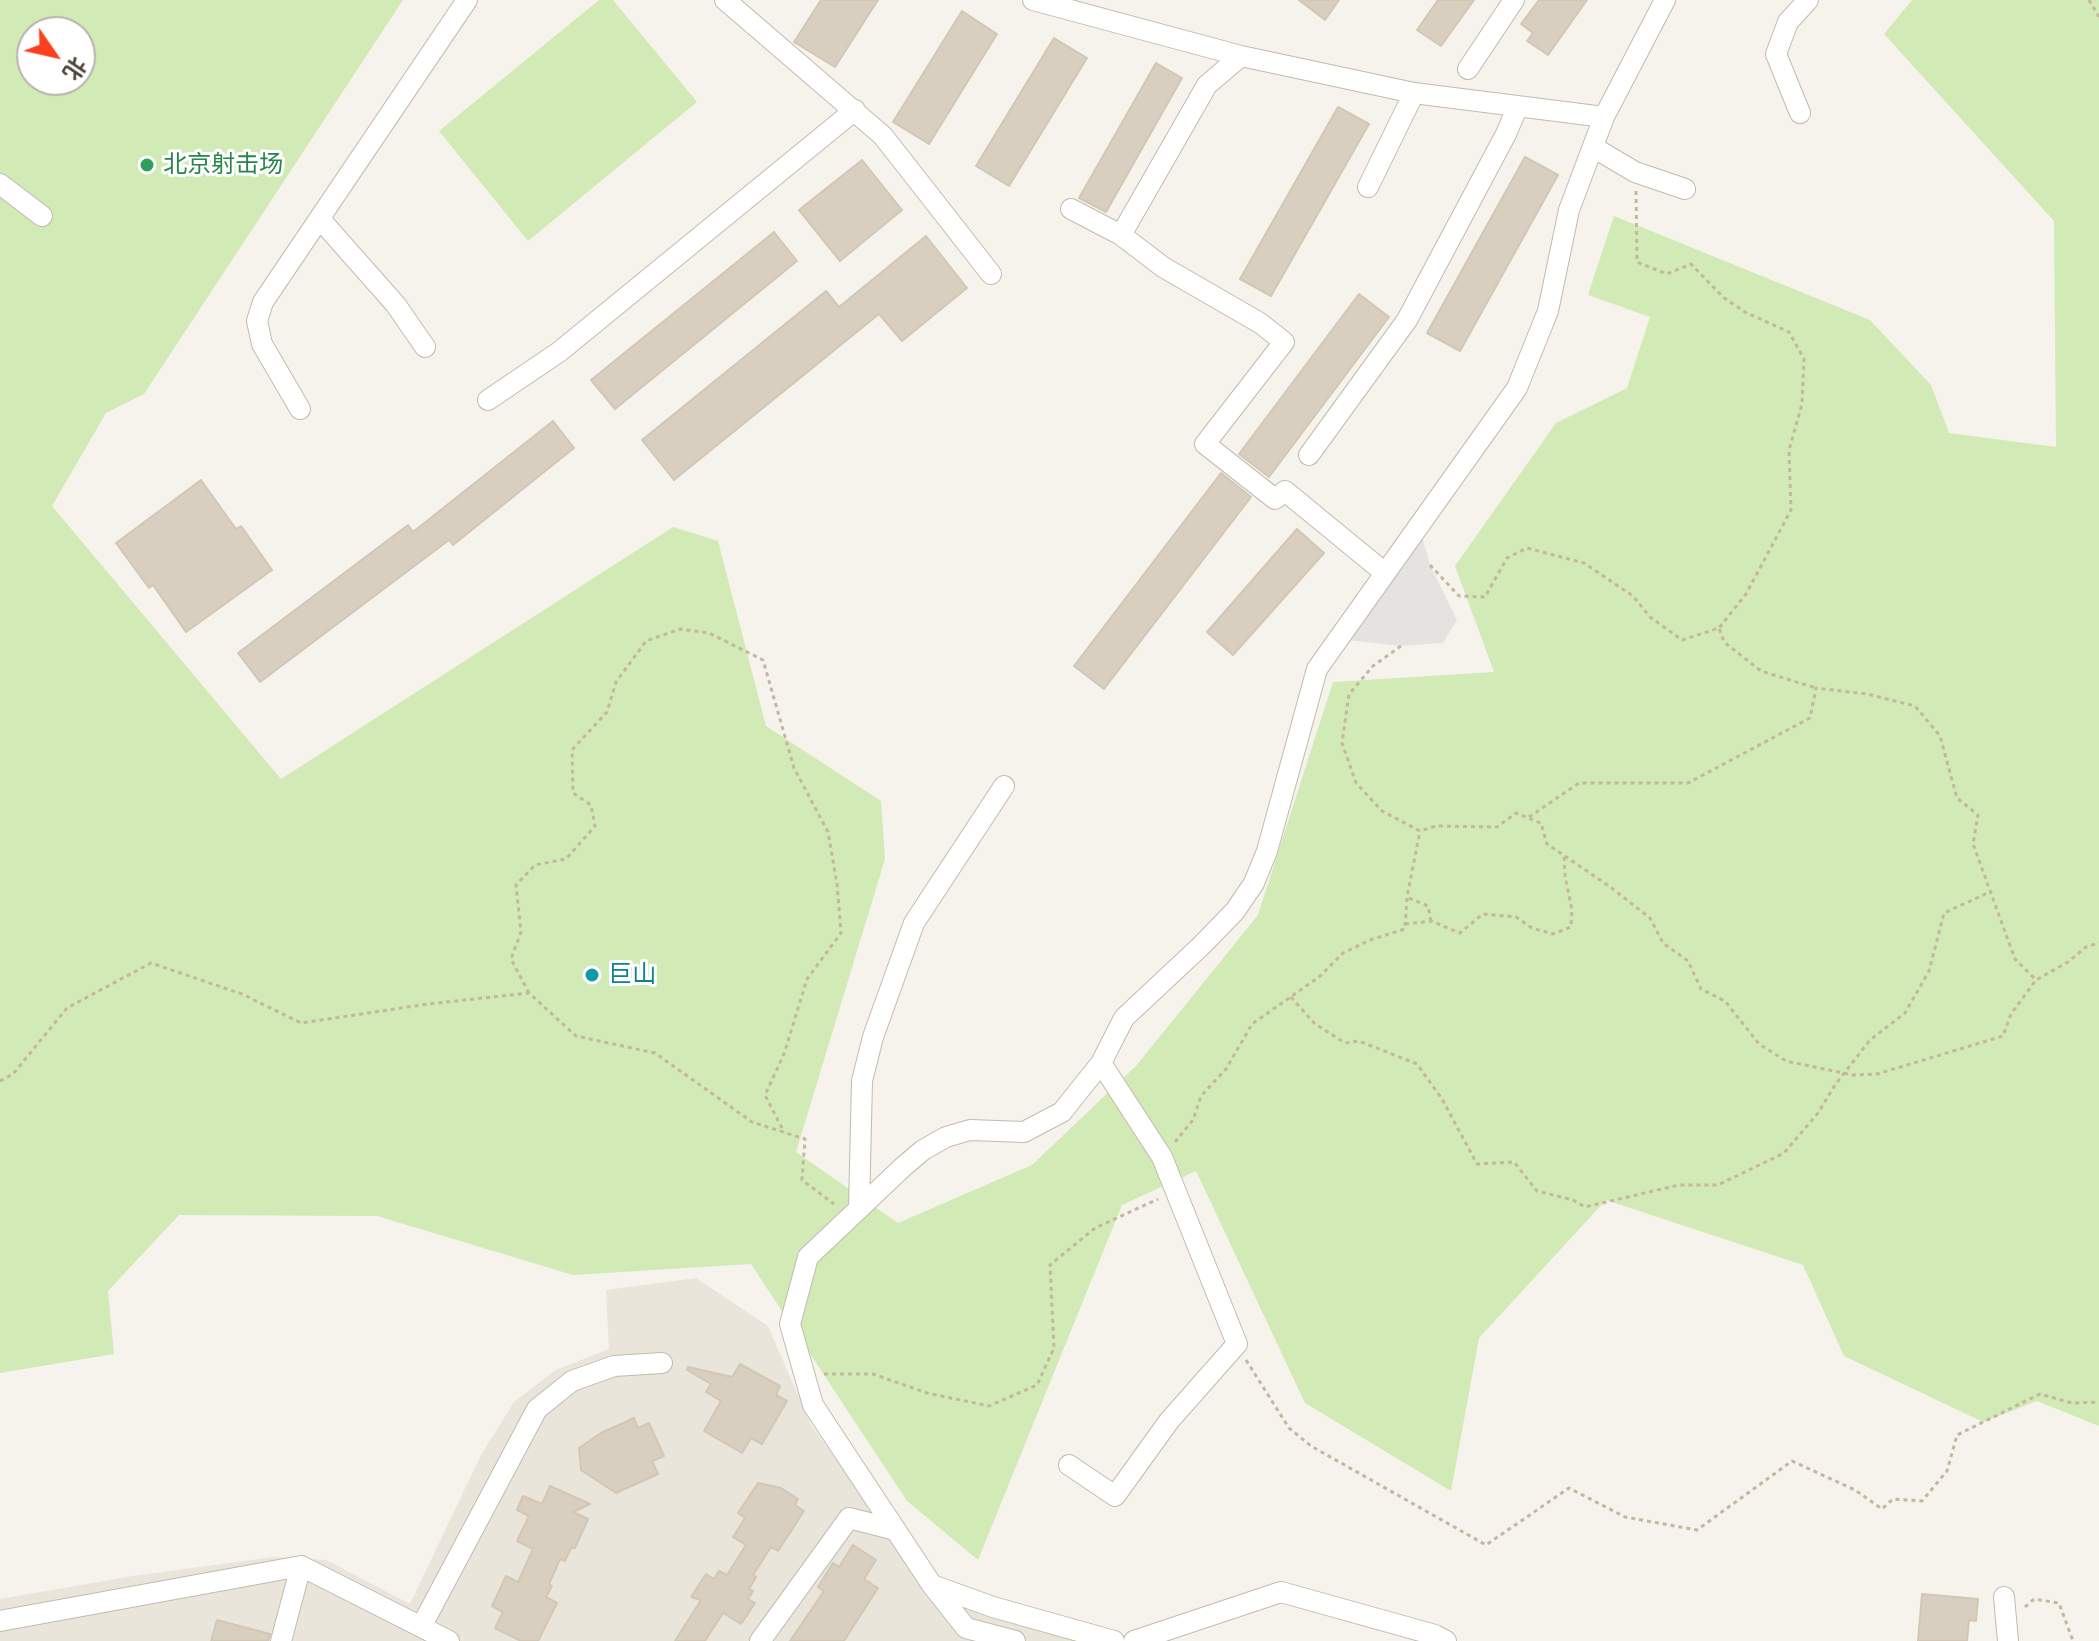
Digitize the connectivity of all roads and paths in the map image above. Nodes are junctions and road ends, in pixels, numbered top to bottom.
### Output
1 (467, 0) edge
2 (725, 0) edge
3 (1033, 0) edge
4 (1514, 0) edge
5 (1665, 0) edge
6 (1808, 0) edge
7 (2089, 0) edge
8 (2099, 17) edge
9 (1241, 56) junction
10 (1468, 69) dead end
11 (1414, 93) junction
12 (1517, 108) junction
13 (855, 110) junction
14 (1800, 113) dead end
15 (1604, 117) junction
16 (1593, 147) junction
17 (1635, 172) junction
18 (0, 184) edge
19 (1368, 187) dead end
20 (1685, 189) dead end
21 (1071, 209) dead end
22 (42, 216) dead end
23 (320, 219) junction
24 (1121, 235) junction
25 (991, 274) dead end
26 (425, 347) dead end
27 (488, 400) dead end
28 (300, 409) dead end
29 (1309, 455) dead end
30 (1430, 565) dead end
31 (1385, 573) junction
32 (1719, 628) junction
33 (1401, 646) dead end
34 (1816, 688) junction
35 (1004, 786) dead end
36 (1528, 817) junction
37 (1420, 831) junction
38 (1564, 854) junction
39 (1992, 891) junction
40 (1407, 897) junction
41 (1431, 921) junction
42 (1405, 924) junction
43 (2099, 943) edge
44 (2036, 980) junction
45 (529, 993) junction
46 (1291, 997) junction
47 (1101, 1063) junction
48 (1845, 1074) junction
49 (0, 1081) edge
50 (784, 1132) junction
51 (1162, 1157) junction
52 (1176, 1191) junction
53 (854, 1212) junction
54 (1237, 1344) junction
55 (662, 1363) dead end
56 (804, 1374) junction
57 (2099, 1402) edge
58 (1069, 1465) dead end
59 (896, 1530) junction
60 (301, 1566) junction
61 (932, 1585) junction
62 (2004, 1597) dead end
63 (0, 1621) edge
64 (421, 1627) junction
65 (2007, 1632) edge
66 (962, 1635) edge
67 (281, 1641) edge
68 (449, 1641) edge
69 (760, 1641) edge
70 (1015, 1641) edge
71 (1114, 1641) edge
72 (1134, 1641) edge
73 (1446, 1641) edge
74 (2073, 1641) edge

1 - 23 street
2 - 13 street
3 - 9 street
4 - 10 street
5 - 15 street
6 - 14 street
7 - 8 path
9 - 11 street
9 - 24 street
11 - 12 street
11 - 19 street
12 - 15 street
12 - 29 street
13 - 25 street
13 - 27 street
15 - 16 street
16 - 17 street
16 - 31 street
17 - 20 street
17 - 32 path
18 - 22 street
21 - 24 street
23 - 26 street
23 - 28 street
24 - 31 street
30 - 32 path
31 - 47 street
32 - 34 path
33 - 37 path
34 - 36 path
34 - 39 path
35 - 53 street
36 - 37 path
36 - 38 path
37 - 40 path
38 - 41 path
38 - 48 path
39 - 44 path
39 - 48 path
40 - 41 path
40 - 42 path
41 - 42 path
42 - 46 path
43 - 44 path
44 - 48 path
45 - 49 path
45 - 50 path
45 - 50 path
46 - 48 path
46 - 51 path
47 - 51 street
47 - 53 street
50 - 53 path
51 - 52 street
52 - 54 street
52 - 56 path
53 - 56 street
54 - 57 path
54 - 58 street
55 - 64 street
56 - 59 street
59 - 61 street
59 - 69 street
60 - 63 street
60 - 64 street
60 - 67 street
61 - 66 street
61 - 71 street
62 - 65 street
64 - 68 street
65 - 74 path
66 - 70 street
72 - 73 street

